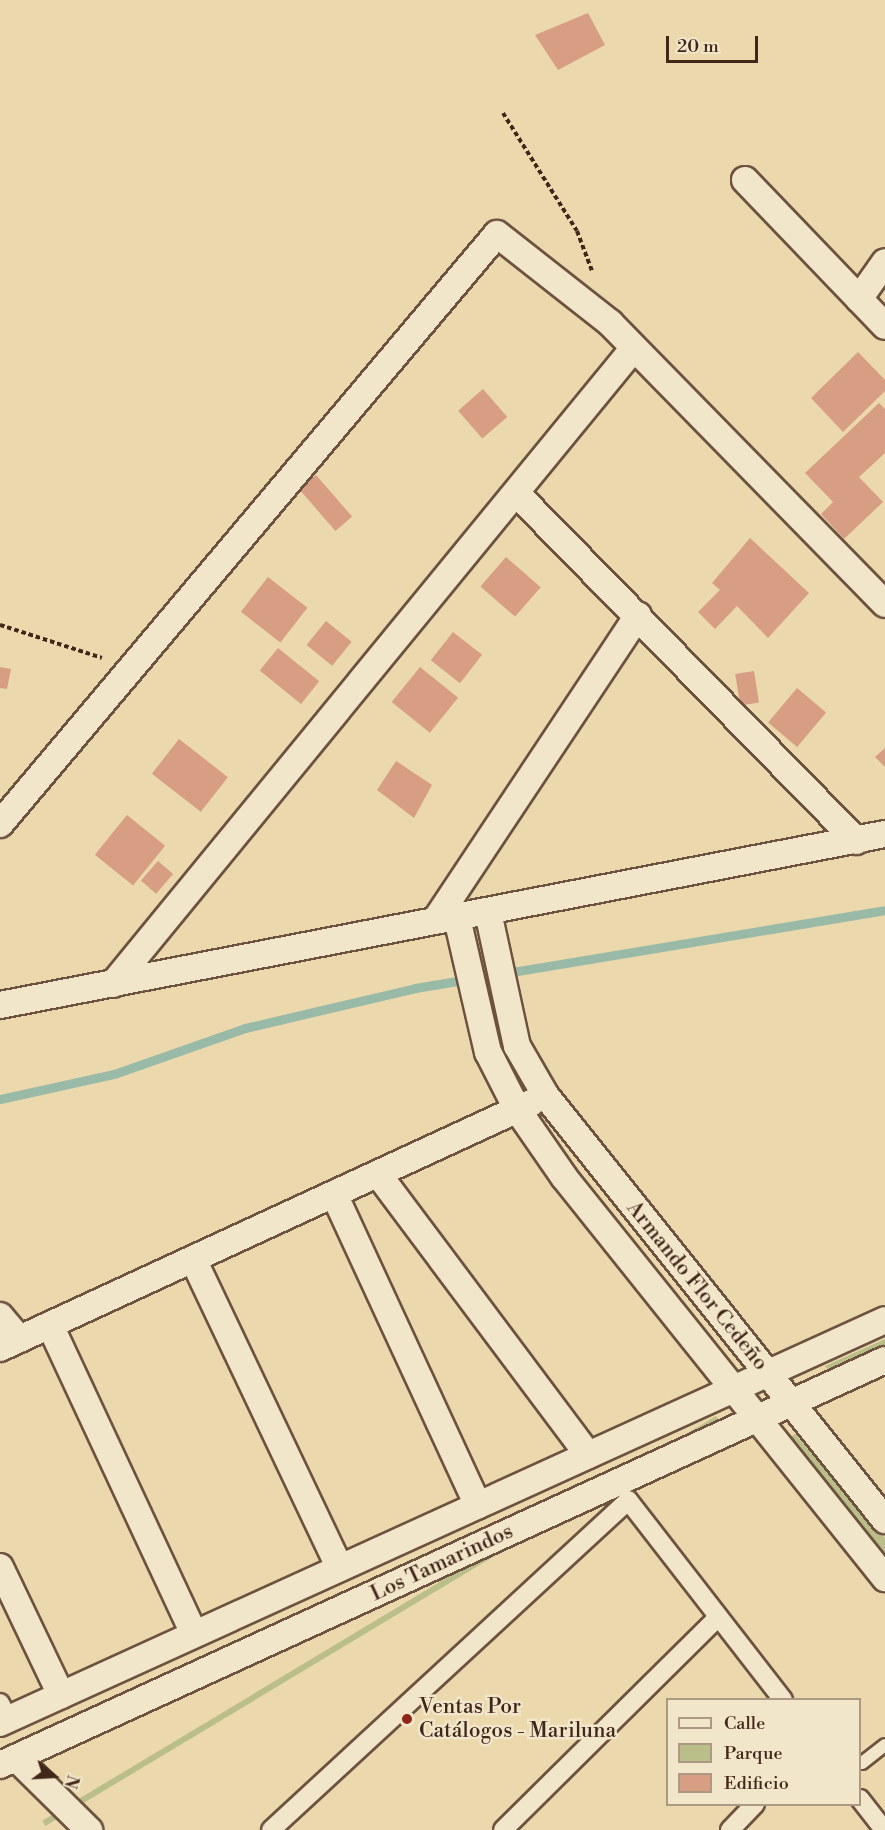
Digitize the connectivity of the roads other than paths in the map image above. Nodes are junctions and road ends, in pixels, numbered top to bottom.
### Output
1 (745, 180) dead end
2 (885, 262) edge
3 (859, 299) junction
4 (885, 326) edge
5 (634, 348) junction
6 (516, 492) junction
7 (885, 604) edge
8 (638, 615) junction
9 (0, 824) edge
10 (885, 834) edge
11 (857, 841) junction
12 (488, 912) junction
13 (446, 919) junction
14 (113, 984) junction
15 (0, 1005) edge
16 (546, 1096) junction
17 (517, 1109) junction
18 (378, 1174) junction
19 (334, 1194) junction
20 (193, 1259) junction
21 (0, 1316) edge
22 (885, 1320) edge
23 (50, 1325) junction
24 (9, 1344) edge
25 (885, 1360) edge
26 (768, 1373) junction
27 (733, 1389) junction
28 (791, 1403) junction
29 (756, 1419) junction
30 (588, 1455) junction
31 (478, 1505) junction
32 (885, 1520) edge
33 (340, 1568) junction
34 (885, 1578) edge
35 (3, 1581) edge
36 (718, 1617) junction
37 (194, 1634) junction
38 (61, 1695) junction
39 (781, 1698) edge
40 (3, 1715) edge
41 (885, 1744) edge
42 (8, 1762) edge
43 (862, 1763) dead end
44 (861, 1800) edge
45 (753, 1806) edge
46 (89, 1830) edge
47 (271, 1830) edge
48 (503, 1830) edge
49 (730, 1830) edge
50 (884, 1830) edge

1 - 3 street
2 - 3 street
3 - 4 street
5 - 6 street
5 - 7 street
5 - 9 street
6 - 8 street
6 - 14 street
8 - 11 street
8 - 13 street
10 - 11 street
11 - 12 street
12 - 13 street
12 - 16 street, Armando Flor Cedeño
13 - 14 street
13 - 17 street, Armando Flor Cedeño
14 - 15 street
16 - 17 street
16 - 26 street, Armando Flor Cedeño
17 - 18 street
17 - 27 street, Armando Flor Cedeño
18 - 19 street
18 - 30 street
19 - 20 street
19 - 31 street
20 - 23 street
20 - 33 street
21 - 24 street
22 - 26 street, Los Tamarindos
23 - 24 street
23 - 37 street
25 - 28 street, Los Tamarindos
26 - 27 street, Los Tamarindos
26 - 28 street, Armando Flor Cedeño
27 - 29 street, Armando Flor Cedeño
27 - 30 street, Los Tamarindos
28 - 29 street, Los Tamarindos
28 - 32 street, Armando Flor Cedeño
29 - 34 street, Armando Flor Cedeño
29 - 42 street, Los Tamarindos
30 - 31 street, Los Tamarindos
31 - 33 street, Los Tamarindos
33 - 37 street, Los Tamarindos
35 - 38 street
36 - 39 street
36 - 47 street
36 - 48 street
37 - 38 street, Los Tamarindos
38 - 40 street, Los Tamarindos
41 - 43 lane
42 - 46 street
44 - 50 street
45 - 49 street

